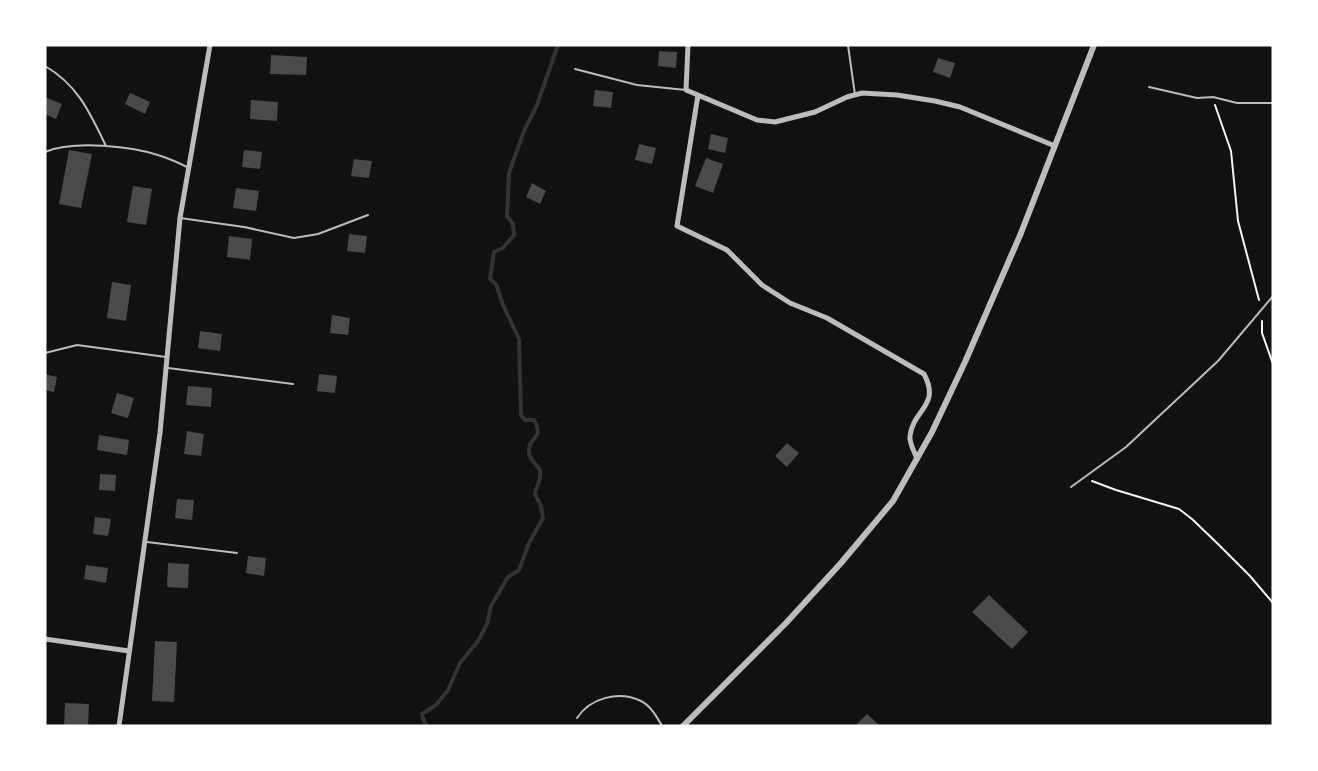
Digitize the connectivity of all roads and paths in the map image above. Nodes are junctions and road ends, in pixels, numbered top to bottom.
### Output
1 (210, 45) edge
2 (688, 45) edge
3 (848, 45) edge
4 (1094, 45) edge
5 (45, 66) edge
6 (574, 69) dead end
7 (1149, 87) dead end
8 (686, 90) junction
9 (698, 95) junction
10 (855, 95) junction
11 (1213, 98) junction
12 (1273, 103) edge
13 (106, 146) junction
14 (1055, 146) junction
15 (45, 152) edge
16 (187, 167) junction
17 (368, 215) dead end
18 (180, 218) junction
19 (1273, 296) edge
20 (1262, 310) junction
21 (45, 353) edge
22 (166, 357) junction
23 (1273, 364) edge
24 (165, 367) junction
25 (293, 384) dead end
26 (917, 459) junction
27 (1083, 478) junction
28 (1071, 487) dead end
29 (144, 542) junction
30 (237, 553) dead end
31 (1273, 603) edge
32 (45, 639) edge
33 (129, 651) junction
34 (577, 718) dead end
35 (119, 726) edge
36 (662, 726) edge
37 (683, 726) edge

1 - 16 street
2 - 8 street
3 - 10 lane
4 - 14 street
5 - 13 lane
6 - 8 lane
7 - 11 lane
8 - 9 street
9 - 10 street
9 - 26 street
10 - 14 street
11 - 12 lane
11 - 20 path
13 - 15 lane
13 - 16 lane
14 - 26 street
16 - 18 street
17 - 18 lane
18 - 22 street
19 - 20 lane
20 - 23 path
20 - 27 lane
21 - 22 lane
22 - 24 street
24 - 25 lane
24 - 29 street
26 - 37 street
27 - 28 lane
27 - 31 path
29 - 30 lane
29 - 33 street
32 - 33 street
33 - 35 street
34 - 36 lane

